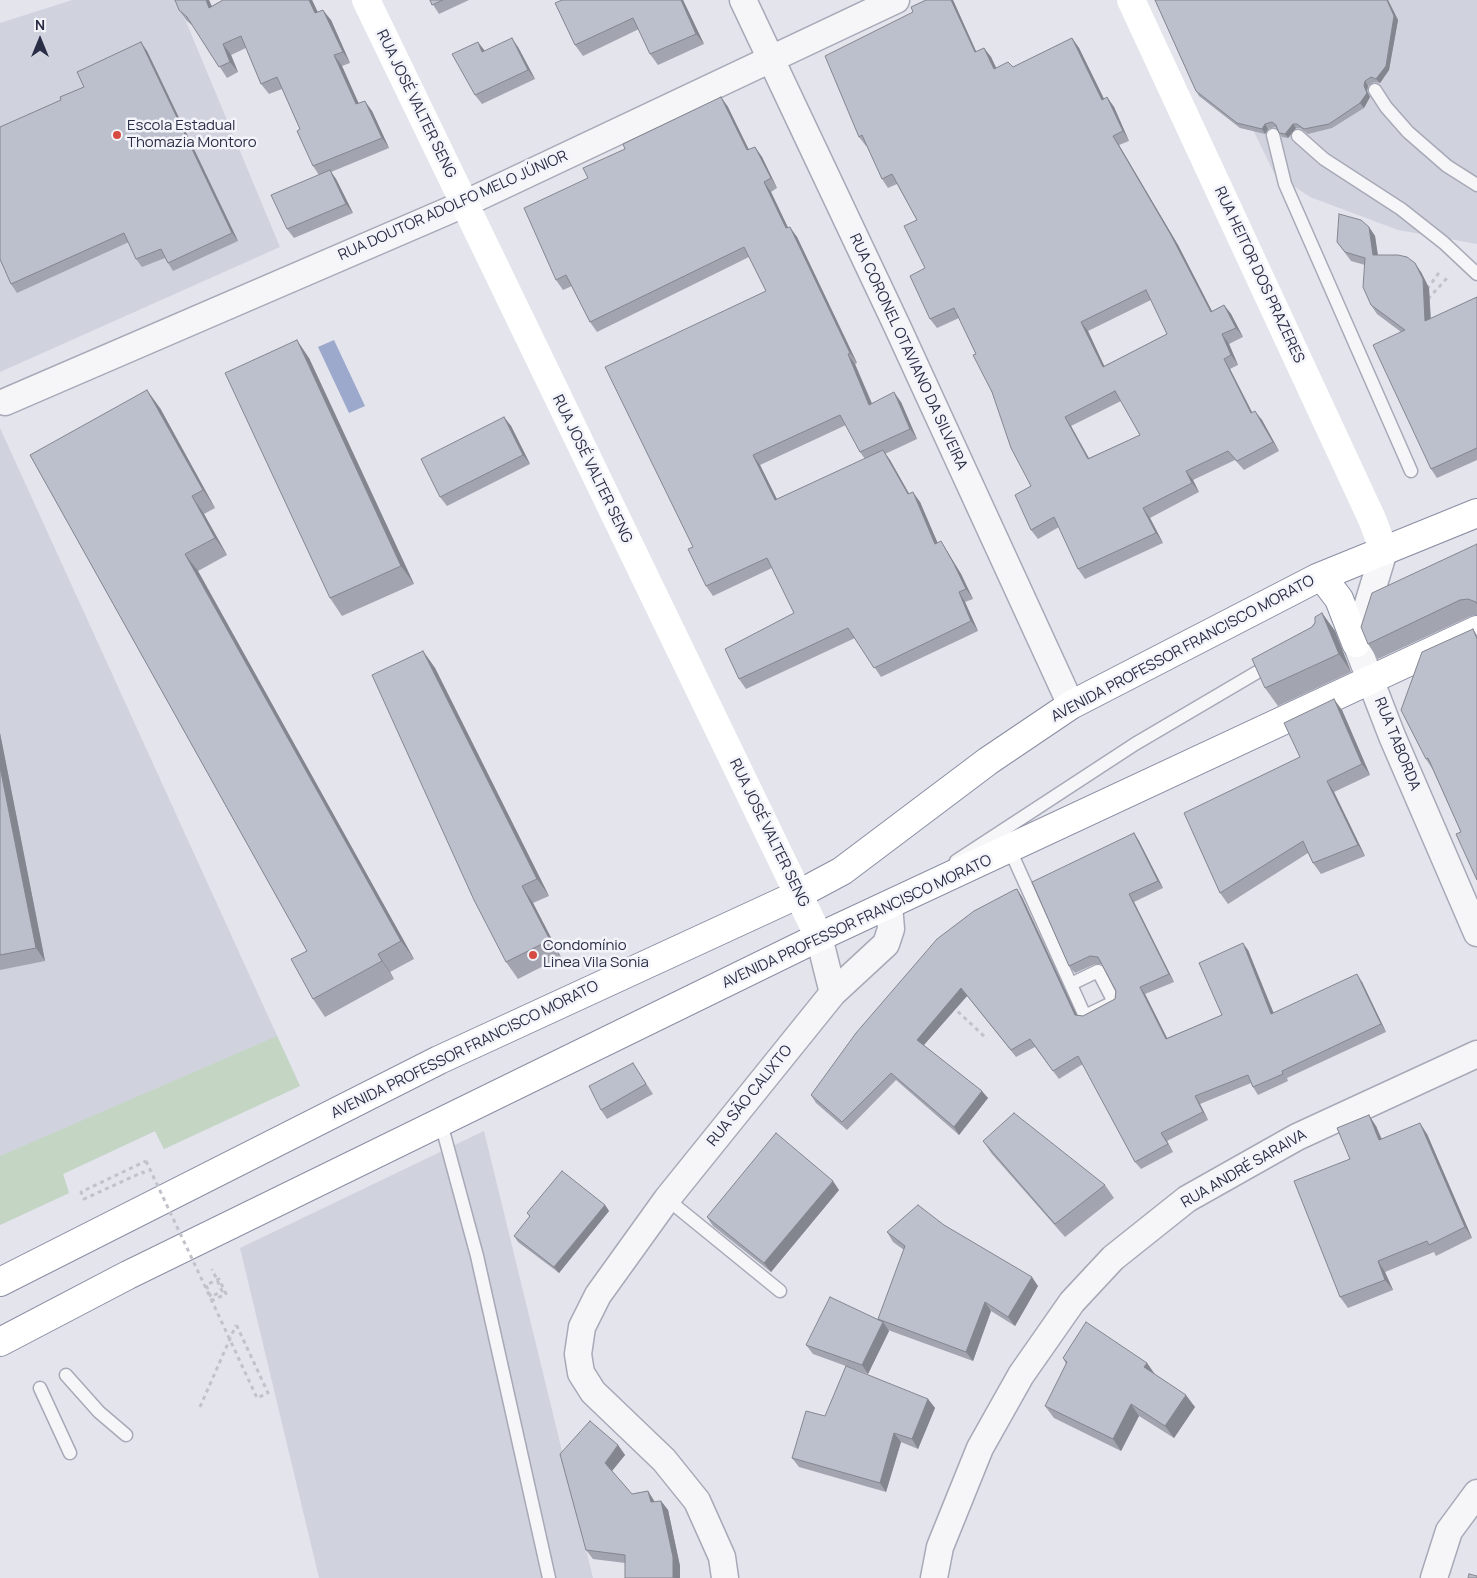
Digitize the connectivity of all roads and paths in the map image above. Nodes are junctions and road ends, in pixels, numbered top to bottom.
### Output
1 (366, 0) edge
2 (743, 0) edge
3 (896, 0) edge
4 (1131, 0) edge
5 (771, 59) junction
6 (1375, 90) dead end
7 (1273, 135) dead end
8 (1298, 136) dead end
9 (1477, 185) edge
10 (464, 204) junction
11 (1477, 274) edge
12 (1448, 277) dead end
13 (1424, 284) edge
14 (1426, 290) edge
15 (1421, 307) edge
16 (6, 402) dead end
17 (1411, 471) dead end
18 (1477, 513) edge
19 (1384, 551) junction
20 (1317, 578) junction
21 (1477, 630) edge
22 (1356, 643) junction
23 (1284, 657) edge
24 (1371, 681) junction
25 (1070, 705) junction
26 (1010, 850) junction
27 (799, 894) junction
28 (889, 905) junction
29 (1477, 933) edge
30 (819, 937) junction
31 (1071, 984) dead end
32 (833, 993) junction
33 (951, 1005) edge
34 (988, 1039) dead end
35 (1477, 1054) edge
36 (441, 1122) junction
37 (143, 1172) dead end
38 (667, 1199) junction
39 (0, 1282) edge
40 (780, 1291) dead end
41 (222, 1292) dead end
42 (211, 1300) junction
43 (0, 1342) edge
44 (66, 1375) dead end
45 (40, 1388) dead end
46 (200, 1407) dead end
47 (126, 1435) dead end
48 (70, 1454) dead end
49 (1477, 1493) edge
50 (549, 1578) edge
51 (725, 1578) edge
52 (934, 1578) edge
53 (1434, 1578) edge

1 - 10 main road, RUA JOSÉ VALTER SENG
2 - 5 street, RUA CORONEL OTAVIANO DA SILVEIRA
3 - 5 street, RUA DOUTOR ADOLFO MELO JÚNIOR
4 - 19 main road, RUA HEITOR DOS PRAZERES
5 - 10 street, RUA DOUTOR ADOLFO MELO JÚNIOR
5 - 25 street, RUA CORONEL OTAVIANO DA SILVEIRA
6 - 9 lane
7 - 17 lane
8 - 11 lane
10 - 16 street, RUA DOUTOR ADOLFO MELO JÚNIOR
10 - 27 main road, RUA JOSÉ VALTER SENG
12 - 15 path
13 - 14 path
18 - 19 main road, AVENIDA PROFESSOR FRANCISCO MORATO
19 - 20 main road, AVENIDA PROFESSOR FRANCISCO MORATO
19 - 22 street
20 - 22 main road
20 - 25 main road, AVENIDA PROFESSOR FRANCISCO MORATO
21 - 24 main road, AVENIDA PROFESSOR FRANCISCO MORATO
22 - 24 street, RUA TABORDA
23 - 28 lane
24 - 26 main road, AVENIDA PROFESSOR FRANCISCO MORATO
24 - 29 street, RUA TABORDA
25 - 27 main road, AVENIDA PROFESSOR FRANCISCO MORATO
26 - 28 main road, AVENIDA PROFESSOR FRANCISCO MORATO
26 - 31 lane
27 - 30 main road, RUA JOSÉ VALTER SENG
27 - 39 main road, AVENIDA PROFESSOR FRANCISCO MORATO
28 - 30 main road, AVENIDA PROFESSOR FRANCISCO MORATO
28 - 32 street, RUA SÃO CALIXTO
30 - 32 street
30 - 36 main road, AVENIDA PROFESSOR FRANCISCO MORATO
32 - 38 street, RUA SÃO CALIXTO
33 - 34 path
35 - 52 street, RUA ANDRÉ SARAIVA
36 - 43 main road, AVENIDA PROFESSOR FRANCISCO MORATO
36 - 50 lane
37 - 42 path, bridge
38 - 40 lane
38 - 51 street, RUA SÃO CALIXTO
41 - 42 path
42 - 46 path
44 - 47 lane
45 - 48 lane
49 - 53 street

